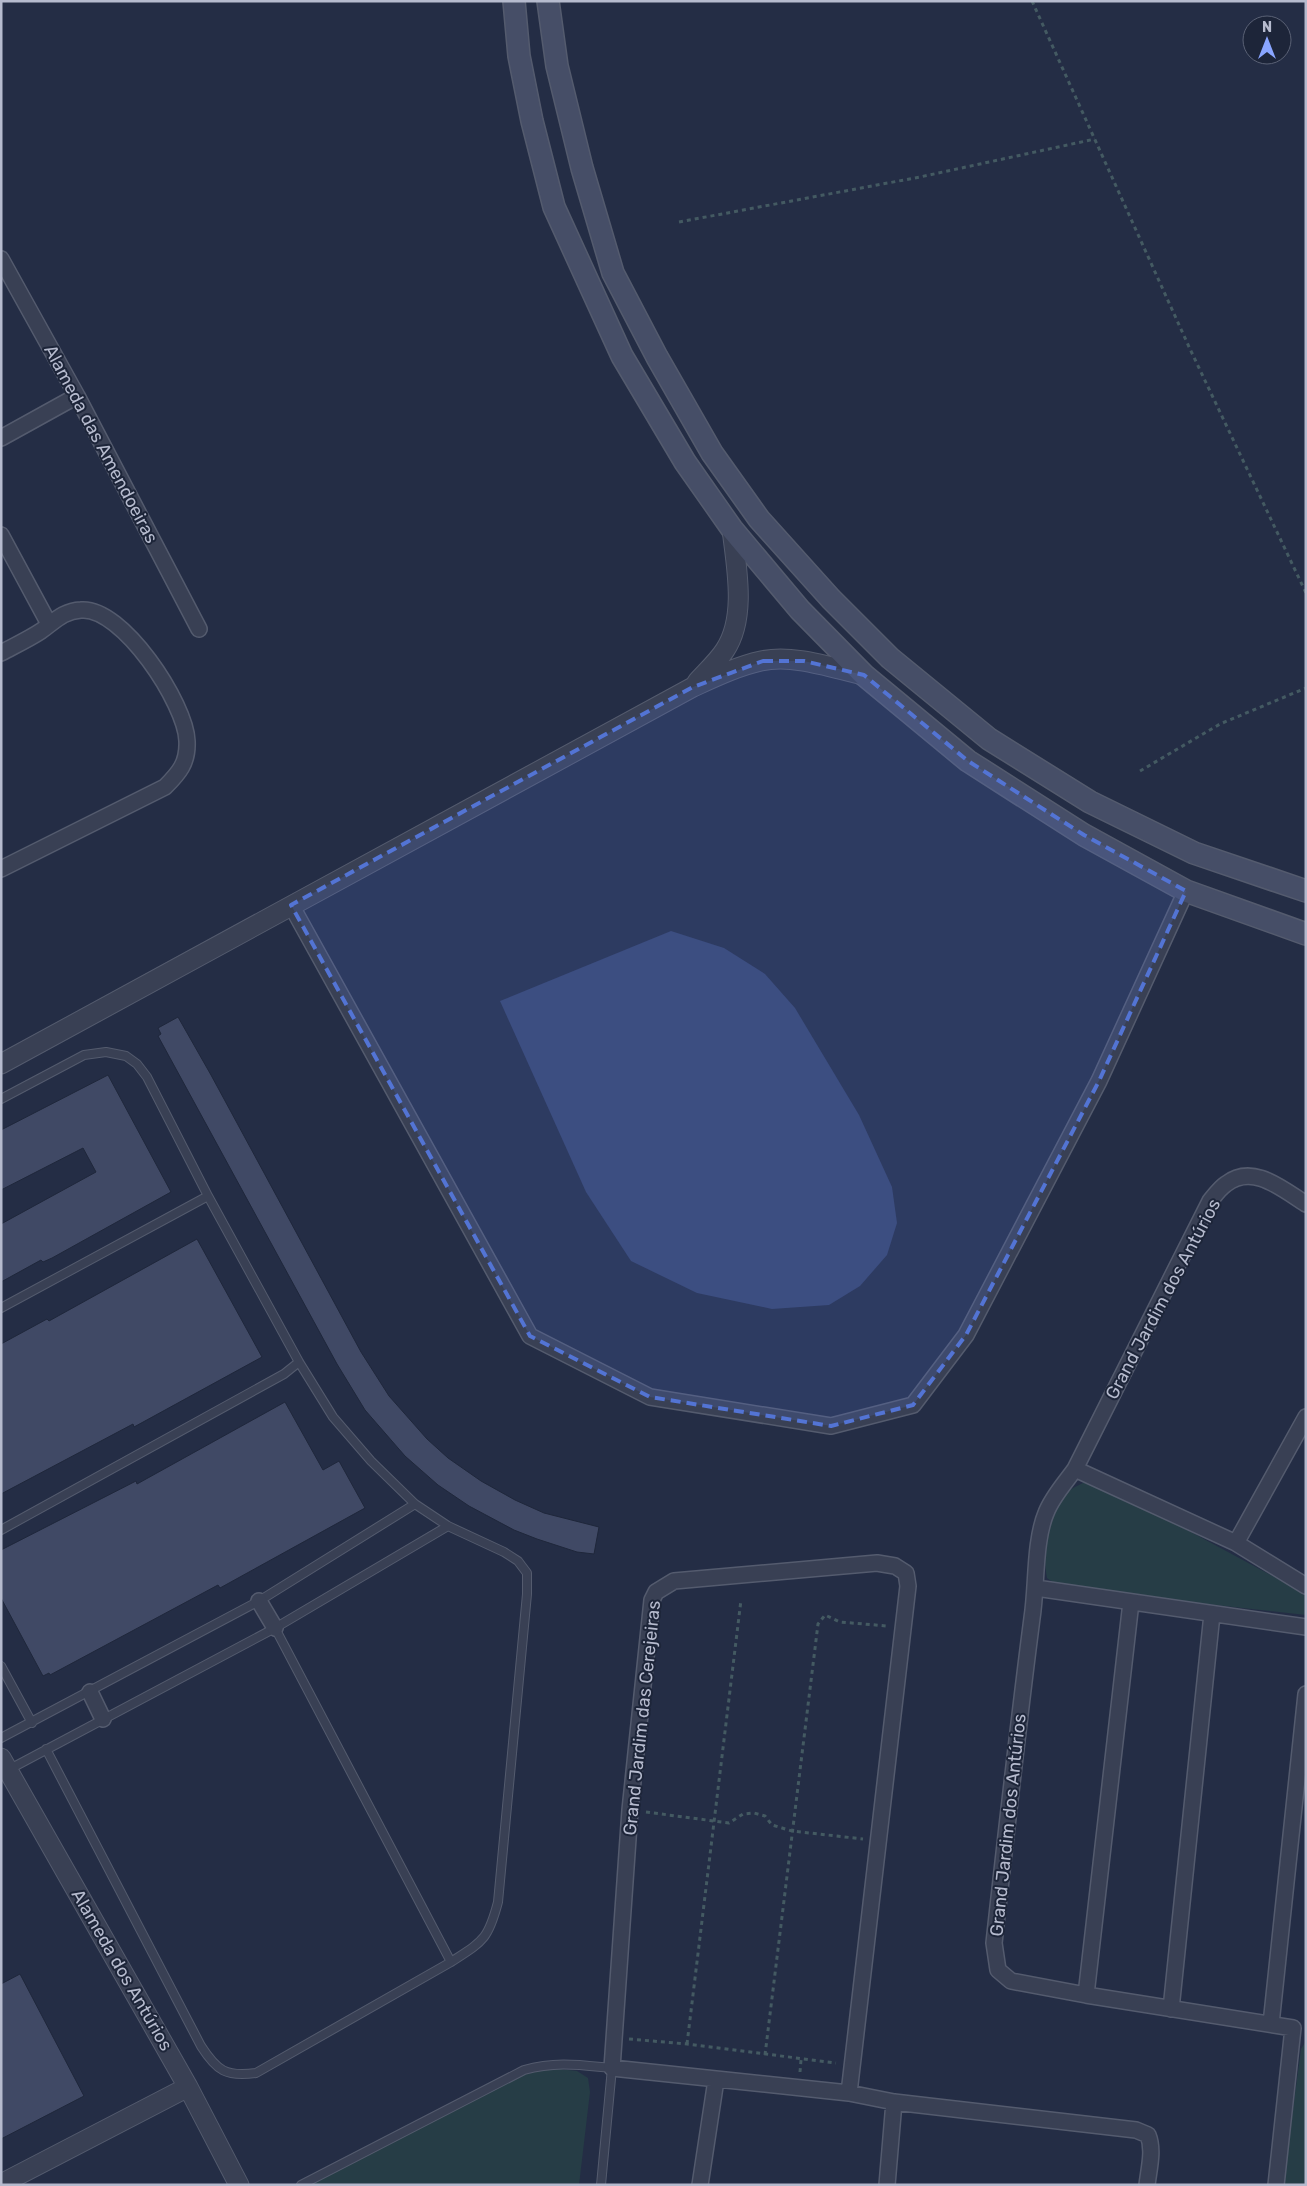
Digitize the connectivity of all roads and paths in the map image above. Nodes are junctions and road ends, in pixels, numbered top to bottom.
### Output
1 (514, 1) edge
2 (548, 1) edge
3 (1032, 1) edge
4 (1095, 139) junction
5 (678, 222) dead end
6 (1, 259) edge
7 (77, 396) junction
8 (1, 438) edge
9 (732, 529) junction
10 (1, 535) edge
11 (1306, 593) edge
12 (49, 624) junction
13 (199, 629) dead end
14 (1, 653) edge
15 (864, 675) junction
16 (693, 686) junction
17 (1306, 688) edge
18 (1140, 771) dead end
19 (1, 869) edge
20 (1306, 890) edge
21 (1186, 891) junction
22 (291, 906) junction
23 (1306, 934) edge
24 (1, 1064) edge
25 (1, 1099) edge
26 (208, 1196) junction
27 (1306, 1204) edge
28 (1, 1308) edge
29 (299, 1362) junction
30 (1306, 1417) edge
31 (1075, 1469) junction
32 (415, 1504) junction
33 (448, 1526) junction
34 (1, 1530) edge
35 (1236, 1543) junction
36 (1306, 1586) edge
37 (1036, 1588) junction
38 (741, 1600) dead end
39 (259, 1601) junction
40 (1131, 1602) junction
41 (1212, 1614) junction
42 (904, 1623) junction
43 (1306, 1627) edge
44 (275, 1628) junction
45 (1, 1666) edge
46 (90, 1692) junction
47 (1306, 1694) edge
48 (103, 1719) junction
49 (32, 1723) junction
50 (1, 1738) edge
51 (46, 1749) junction
52 (5, 1764) edge
53 (630, 1810) junction
54 (714, 1821) junction
55 (792, 1831) junction
56 (878, 1840) junction
57 (451, 1962) junction
58 (1086, 1995) junction
59 (1171, 2009) junction
60 (1271, 2024) junction
61 (1299, 2028) edge
62 (628, 2040) dead end
63 (687, 2044) junction
64 (765, 2055) junction
65 (839, 2063) dead end
66 (612, 2068) junction
67 (716, 2080) junction
68 (188, 2087) junction
69 (849, 2093) junction
70 (894, 2102) junction
71 (1, 2184) edge
72 (238, 2185) edge
73 (301, 2185) edge
74 (601, 2185) edge
75 (700, 2185) edge
76 (886, 2185) edge
77 (1147, 2185) edge
78 (1276, 2185) edge

1 - 9 main road
2 - 20 main road
3 - 4 path
4 - 5 path
4 - 11 path
6 - 7 street, Alameda das Amendoeiras
7 - 8 street
7 - 13 street, Alameda das Amendoeiras
9 - 15 main road
9 - 16 street
10 - 12 street
12 - 14 street
12 - 19 street
15 - 16 street
15 - 21 main road
16 - 22 street
17 - 18 path
21 - 22 street
21 - 23 main road
22 - 24 street
25 - 26 lane
26 - 28 lane
26 - 29 lane
27 - 31 street, Grand Jardim dos Antúrios
29 - 32 lane
29 - 34 lane
30 - 35 street
31 - 35 street
31 - 37 street, Grand Jardim dos Antúrios
32 - 33 lane
32 - 39 lane
33 - 44 lane
33 - 57 lane
35 - 36 street
37 - 40 street
37 - 58 street, Grand Jardim dos Antúrios
38 - 54 path
39 - 44 street
39 - 46 lane
40 - 41 street
40 - 58 street
41 - 43 street
41 - 59 street
42 - 53 street, Grand Jardim das Cerejeiras
42 - 55 path
42 - 56 street, Grand Jardim das Cerejeiras
44 - 48 lane
44 - 57 lane
45 - 49 lane
46 - 48 street
46 - 49 lane
47 - 60 street
48 - 51 lane
49 - 50 lane
51 - 52 lane
51 - 57 lane
52 - 68 street, Alameda dos Antúrios
53 - 54 path
53 - 66 street, Grand Jardim das Cerejeiras
54 - 55 path
54 - 63 path
55 - 56 path
55 - 64 path
56 - 69 street, Grand Jardim das Cerejeiras
58 - 59 street, Grand Jardim dos Antúrios
59 - 60 street, Grand Jardim dos Antúrios
60 - 61 street, Grand Jardim dos Antúrios
61 - 78 street, Grand Jardim dos Antúrios
62 - 63 path
63 - 64 path
64 - 65 path
66 - 67 street
66 - 73 lane
66 - 74 lane
67 - 69 street
67 - 75 street
68 - 71 street
68 - 72 street, Alameda dos Antúrios
69 - 70 street
70 - 76 street
70 - 77 street

